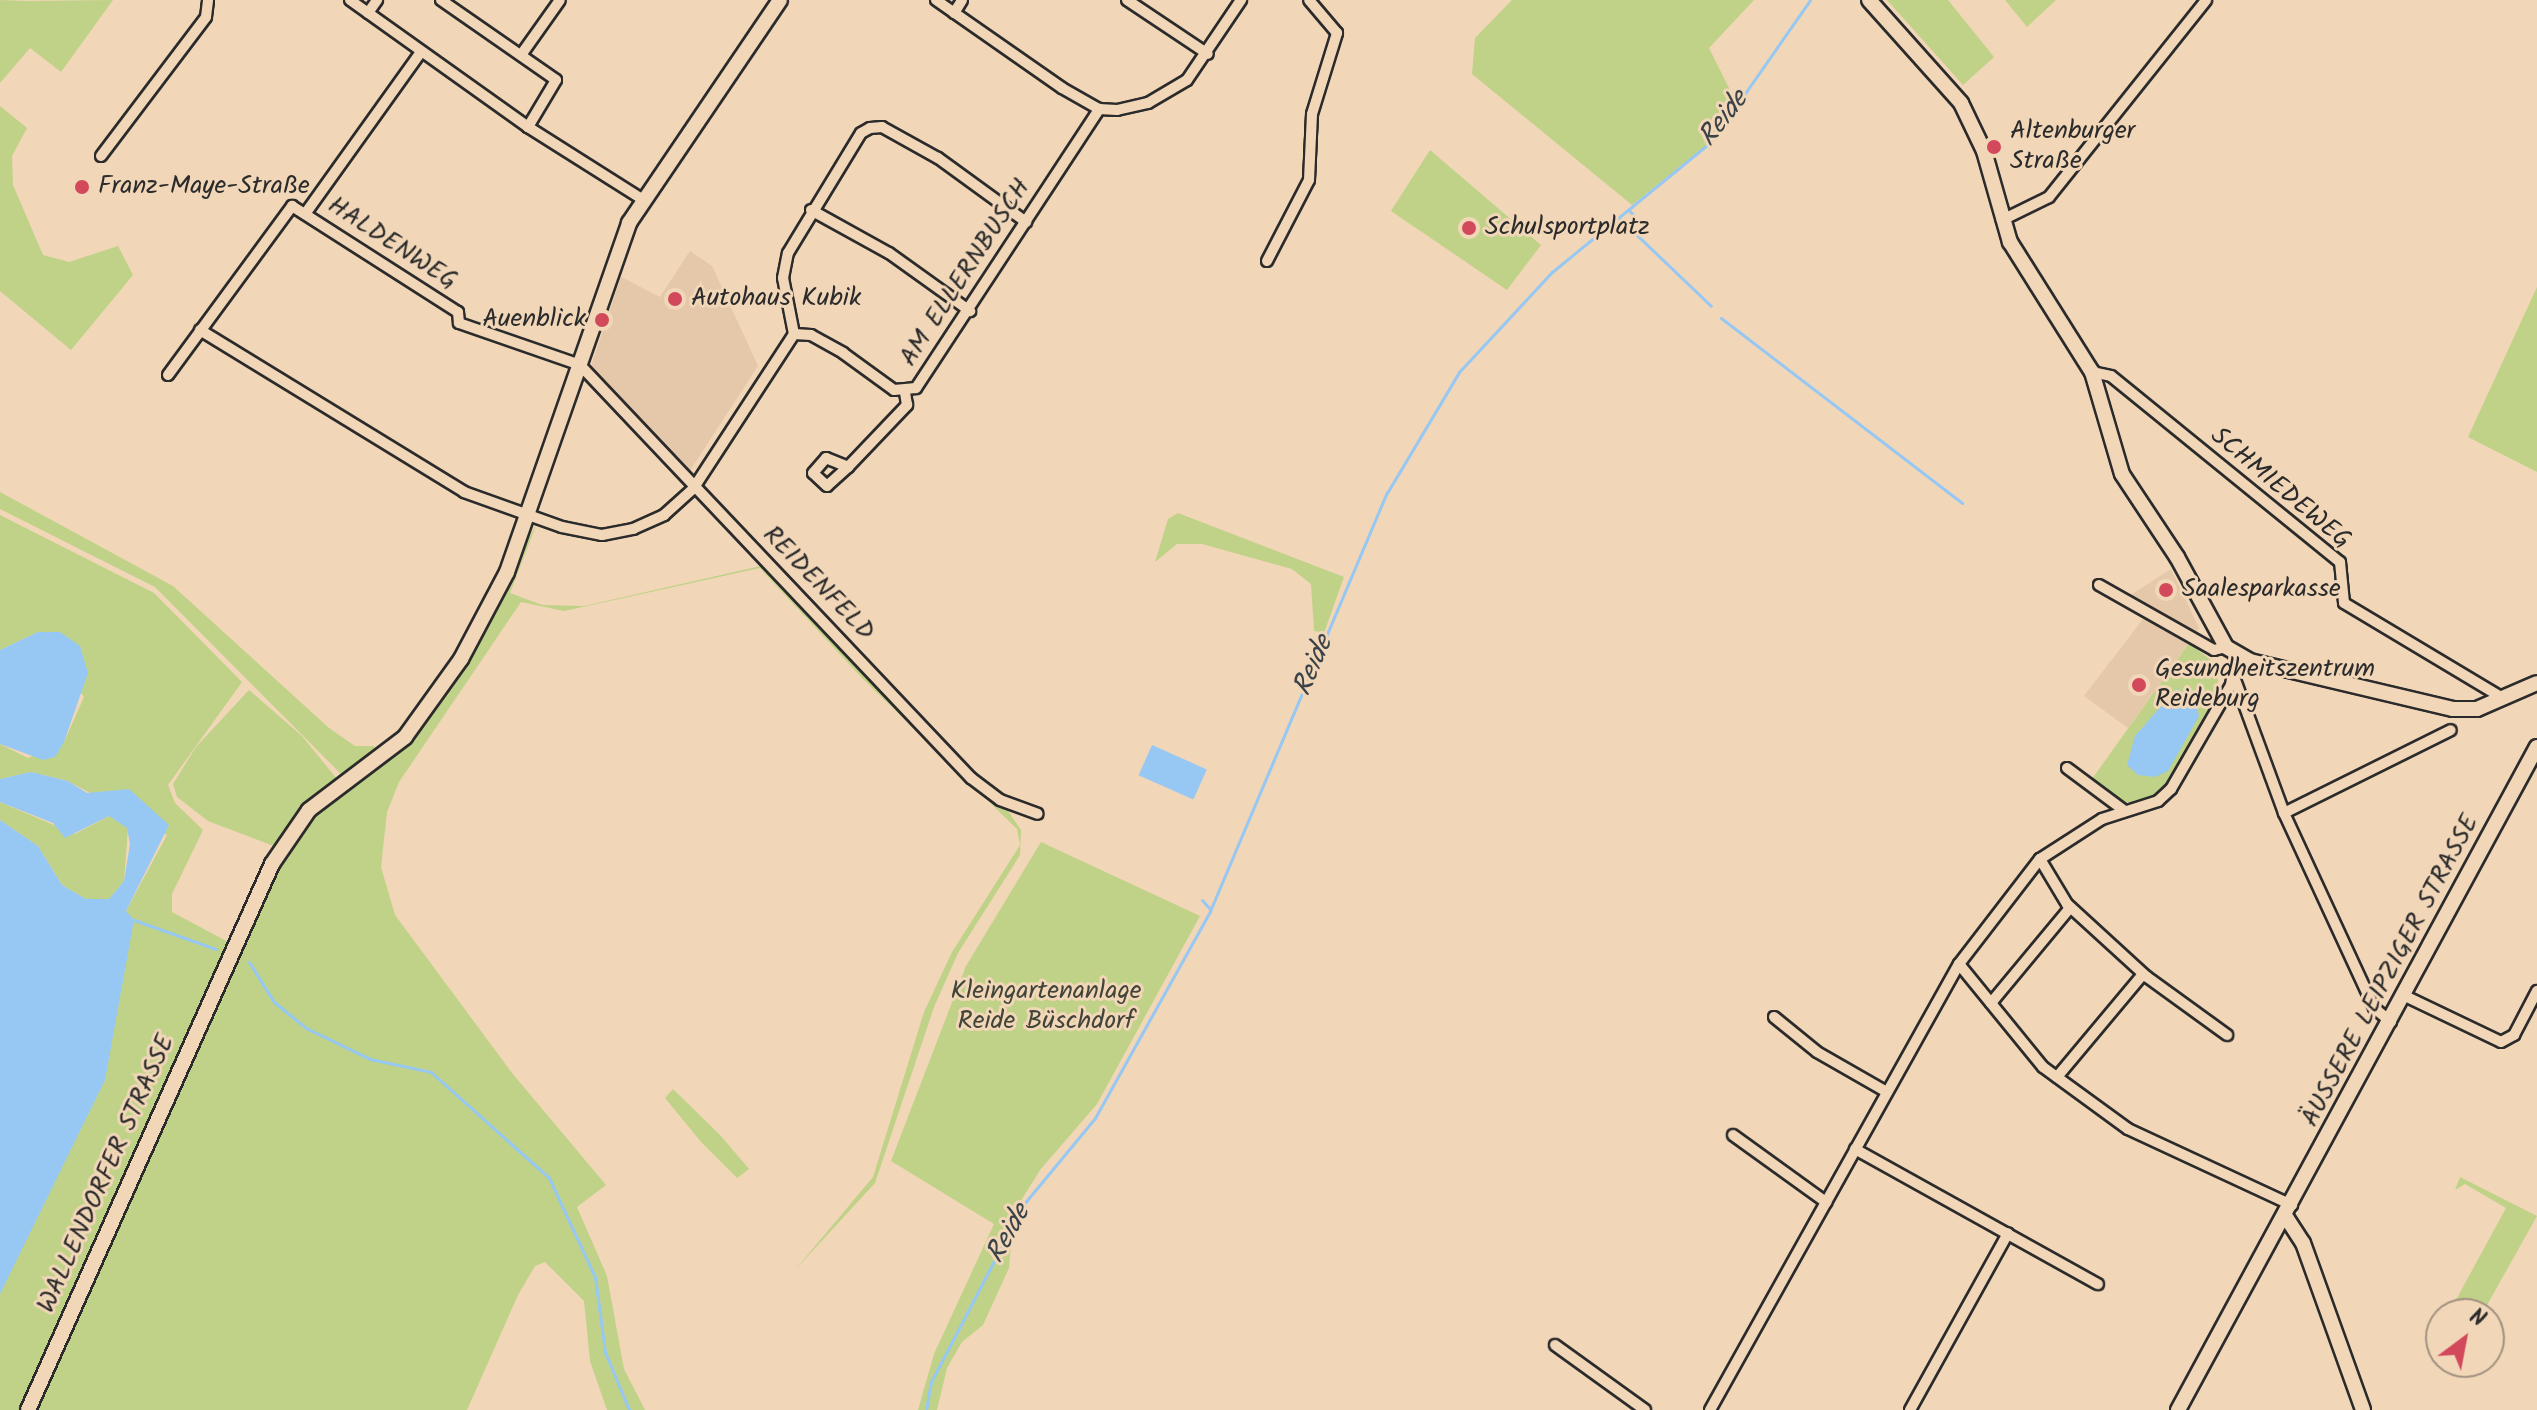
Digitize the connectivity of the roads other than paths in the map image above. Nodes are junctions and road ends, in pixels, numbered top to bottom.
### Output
1 (208, 0) edge
2 (350, 0) edge
3 (377, 0) edge
4 (442, 0) edge
5 (560, 0) edge
6 (780, 0) edge
7 (936, 0) edge
8 (962, 0) edge
9 (1127, 0) edge
10 (1241, 0) edge
11 (1309, 0) edge
12 (1869, 0) edge
13 (2206, 0) edge
14 (368, 13) junction
15 (954, 13) junction
16 (421, 52) junction
17 (1208, 54) junction
18 (521, 55) junction
19 (1099, 109) junction
20 (528, 127) junction
21 (101, 156) dead end
22 (642, 199) junction
23 (811, 210) junction
24 (305, 214) junction
25 (2002, 220) junction
26 (1026, 222) junction
27 (1267, 261) dead end
28 (970, 311) junction
29 (200, 330) junction
30 (794, 334) junction
31 (580, 365) junction
32 (2092, 372) junction
33 (168, 375) dead end
34 (905, 392) junction
35 (848, 467) dead end
36 (693, 489) junction
37 (527, 514) junction
38 (2099, 585) dead end
39 (2231, 651) junction
40 (2234, 676) junction
41 (2537, 683) edge
42 (2501, 697) junction
43 (2451, 730) dead end
44 (2537, 747) edge
45 (2067, 768) dead end
46 (2125, 811) junction
47 (2284, 813) junction
48 (1038, 814) dead end
49 (2040, 859) junction
50 (2070, 908) junction
51 (1959, 964) junction
52 (2143, 974) junction
53 (2537, 991) edge
54 (2405, 996) junction
55 (1991, 1003) junction
56 (1774, 1017) dead end
57 (2391, 1022) junction
58 (2227, 1035) dead end
59 (2057, 1077) junction
60 (1885, 1091) junction
61 (1733, 1135) dead end
62 (1855, 1149) junction
63 (1826, 1202) junction
64 (2289, 1211) junction
65 (2008, 1233) junction
66 (2098, 1284) dead end
67 (1555, 1345) dead end
68 (28, 1410) edge
69 (1645, 1410) edge
70 (1710, 1410) edge
71 (1910, 1410) edge
72 (2178, 1410) edge
73 (2363, 1410) edge

1 - 21 street
2 - 14 street
3 - 14 street
4 - 18 street
5 - 18 street
6 - 22 street, WALLENDORFER STRASSE
7 - 15 street
8 - 15 street
9 - 17 street
10 - 17 street
11 - 27 street
12 - 25 street
13 - 25 street
14 - 16 street
15 - 19 street
16 - 20 street
16 - 24 street
17 - 19 street
18 - 20 street
19 - 26 street, AM ELLERNBUSCH
20 - 22 street
22 - 31 street, WALLENDORFER STRASSE
23 - 26 street
23 - 28 street
23 - 30 street
24 - 29 street
24 - 31 street, HALDENWEG
25 - 32 street
26 - 28 street, AM ELLERNBUSCH
28 - 34 street, AM ELLERNBUSCH
29 - 33 street
29 - 37 street
30 - 34 street, AM ELLERNBUSCH
30 - 36 street
31 - 36 street, REIDENFELD
31 - 37 street, WALLENDORFER STRASSE
32 - 39 street
32 - 42 street, SCHMIEDEWEG
34 - 35 street
36 - 37 street
36 - 48 street, REIDENFELD
37 - 68 street, WALLENDORFER STRASSE
38 - 39 street
39 - 40 street
39 - 42 street
40 - 46 street
40 - 47 street
41 - 42 street
43 - 47 street
44 - 54 street, ÄUSSERE LEIPZIGER STRASSE
45 - 46 street
46 - 49 street
47 - 57 street
49 - 50 street
49 - 51 street
50 - 52 street
50 - 55 street
51 - 55 street
51 - 60 street
52 - 58 street
52 - 59 street
53 - 54 street
54 - 57 street, ÄUSSERE LEIPZIGER STRASSE
55 - 59 street
56 - 60 street
57 - 64 street, ÄUSSERE LEIPZIGER STRASSE
59 - 64 street
60 - 62 street
61 - 63 street
62 - 63 street
62 - 65 street
63 - 70 street
64 - 72 street, ÄUSSERE LEIPZIGER STRASSE
64 - 73 street
65 - 66 street
65 - 71 street
67 - 69 street

